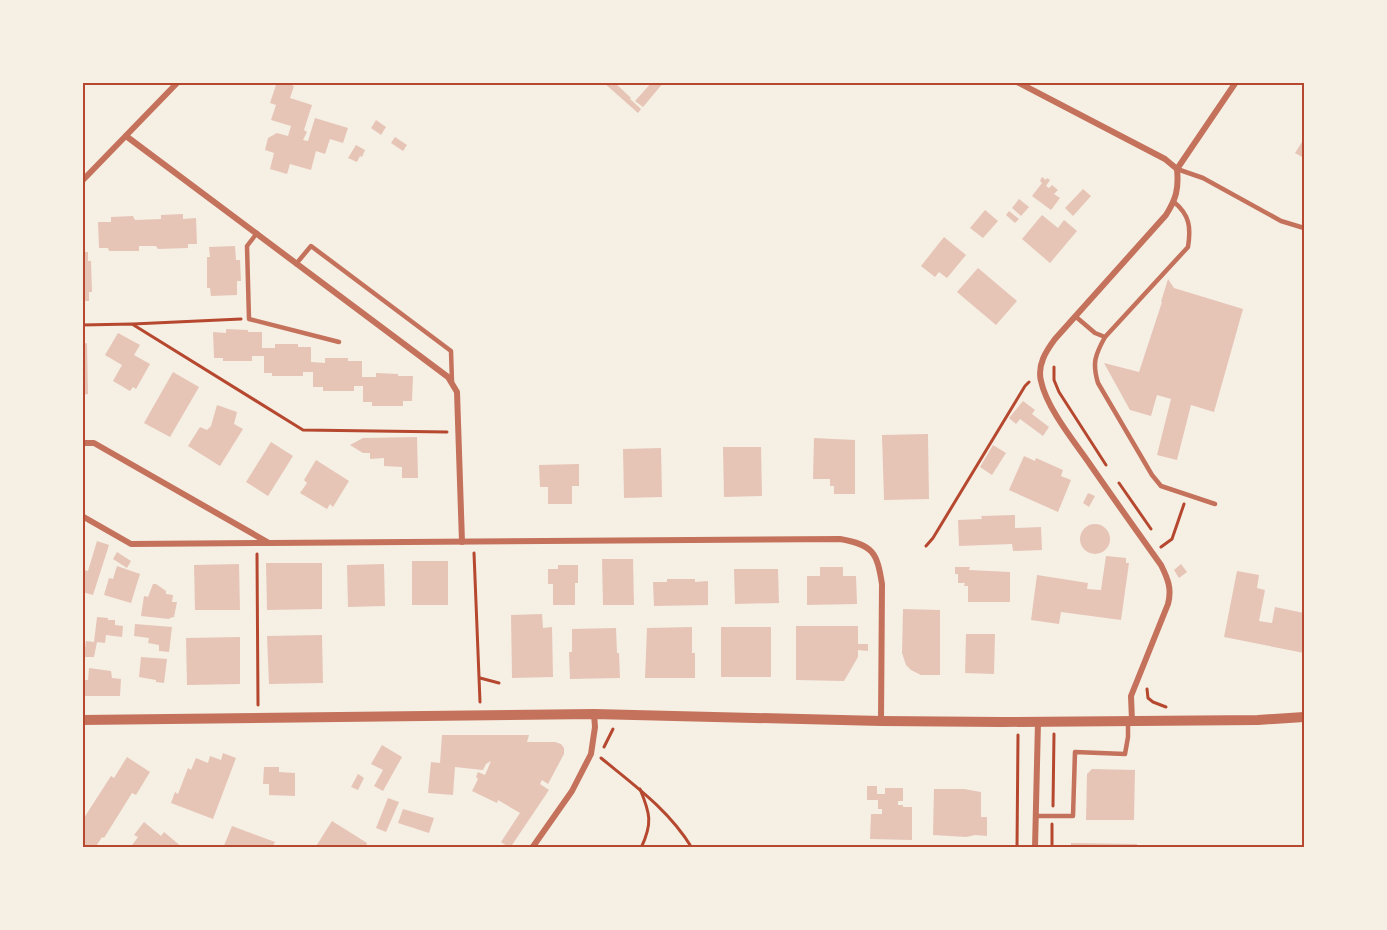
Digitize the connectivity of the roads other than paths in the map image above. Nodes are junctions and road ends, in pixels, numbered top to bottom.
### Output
1 (178, 82) edge
2 (1017, 82) edge
3 (1236, 82) edge
4 (126, 136) junction
5 (1177, 169) junction
6 (82, 181) edge
7 (1174, 201) junction
8 (1305, 228) edge
9 (257, 233) junction
10 (296, 264) junction
11 (1075, 316) junction
12 (1105, 338) junction
13 (339, 342) dead end
14 (452, 384) junction
15 (82, 443) edge
16 (1215, 504) dead end
17 (82, 516) edge
18 (462, 542) junction
19 (269, 543) junction
20 (594, 714) junction
21 (1305, 717) edge
22 (82, 720) edge
23 (881, 721) junction
24 (1130, 721) junction
25 (1038, 722) junction
26 (1036, 816) junction
27 (532, 848) edge
28 (1035, 848) edge

1 - 4 street
2 - 5 street
3 - 5 street
4 - 6 street
4 - 9 street
5 - 7 street
5 - 8 lane
7 - 11 street
7 - 12 lane
9 - 10 street
9 - 13 lane
10 - 14 street
10 - 14 lane
11 - 12 lane
11 - 24 street
12 - 16 lane
14 - 18 street
15 - 19 street
17 - 19 street
18 - 19 street
18 - 23 street
20 - 22 street
20 - 23 street
20 - 27 street
21 - 24 street
23 - 25 street
24 - 25 street
24 - 26 lane
25 - 26 street
26 - 28 street

